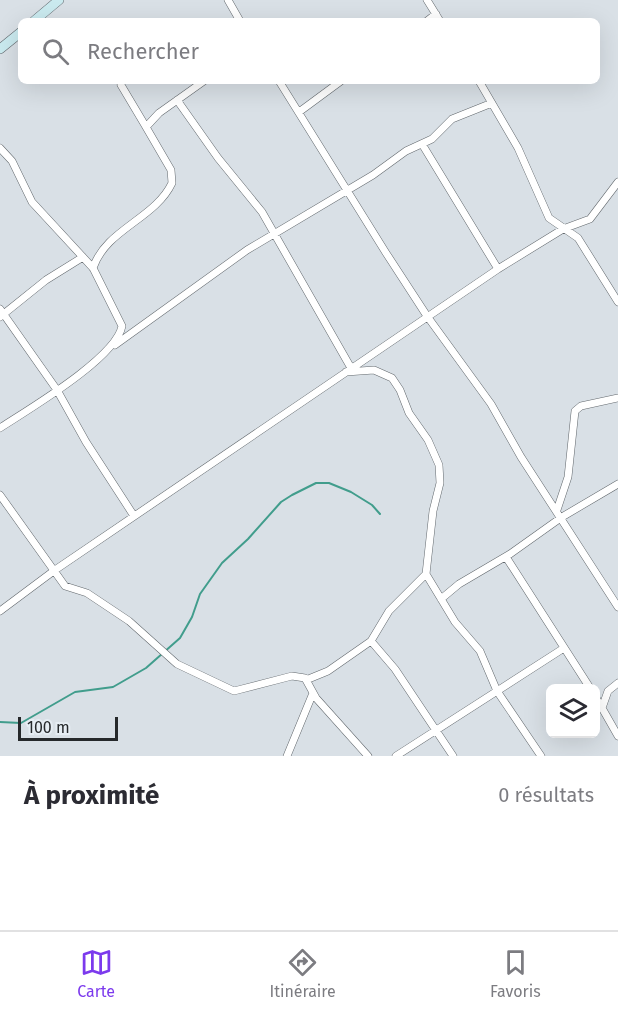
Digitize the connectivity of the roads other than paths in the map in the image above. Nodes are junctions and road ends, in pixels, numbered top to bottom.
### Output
1 (59, 0) edge
2 (228, 0) edge
3 (427, 0) edge
4 (38, 18) edge
5 (238, 18) edge
6 (438, 18) edge
7 (18, 34) edge
8 (0, 49) edge
9 (200, 84) edge
10 (281, 84) edge
11 (337, 84) edge
12 (481, 84) edge
13 (121, 85) dead end
14 (177, 100) junction
15 (492, 104) junction
16 (299, 112) junction
17 (146, 127) junction
18 (422, 144) junction
19 (0, 148) edge
20 (618, 182) edge
21 (346, 189) junction
22 (563, 230) junction
23 (276, 233) junction
24 (83, 256) junction
25 (93, 268) junction
26 (498, 269) junction
27 (618, 302) edge
28 (1, 313) edge
29 (427, 316) junction
30 (115, 345) junction
31 (348, 370) junction
32 (57, 390) junction
33 (618, 398) edge
34 (0, 428) edge
35 (618, 484) edge
36 (0, 495) edge
37 (557, 510) junction
38 (134, 516) junction
39 (562, 517) junction
40 (506, 557) junction
41 (55, 570) junction
42 (426, 574) junction
43 (441, 599) junction
44 (618, 607) edge
45 (0, 611) edge
46 (371, 641) junction
47 (564, 648) junction
48 (306, 680) junction
49 (618, 683) edge
50 (587, 684) edge
51 (497, 691) junction
52 (313, 693) junction
53 (600, 705) edge
54 (602, 708) junction
55 (435, 730) junction
56 (618, 736) edge
57 (287, 756) edge
58 (368, 756) edge
59 (396, 756) edge
60 (453, 756) edge
61 (541, 756) edge

1 - 4 main road
2 - 5 street
3 - 6 street
7 - 8 main road
9 - 14 street
10 - 16 street
11 - 16 street
12 - 15 street
13 - 17 street
14 - 17 street
14 - 23 street
15 - 18 street
15 - 22 street
16 - 21 street
17 - 25 street
18 - 21 street
18 - 26 street
19 - 24 street
20 - 22 street
21 - 23 street
21 - 29 street
22 - 26 street
22 - 27 street
23 - 30 street
23 - 31 street
24 - 25 street
24 - 28 street
25 - 30 street
26 - 29 street
28 - 32 street
29 - 31 street
29 - 37 street
30 - 32 street
31 - 38 street
31 - 42 street
32 - 34 street
32 - 38 street
33 - 37 street
35 - 39 street
36 - 41 street
37 - 39 street
38 - 41 street
39 - 40 street
39 - 44 street
40 - 43 street
40 - 47 street
41 - 45 street
41 - 48 street
42 - 43 street
42 - 46 street
43 - 51 street
46 - 48 street
46 - 55 street
47 - 50 street
47 - 51 street
48 - 52 street
49 - 54 street
51 - 55 street
51 - 61 street
52 - 57 street
52 - 58 street
53 - 54 street
54 - 56 street
55 - 59 street
55 - 60 street

